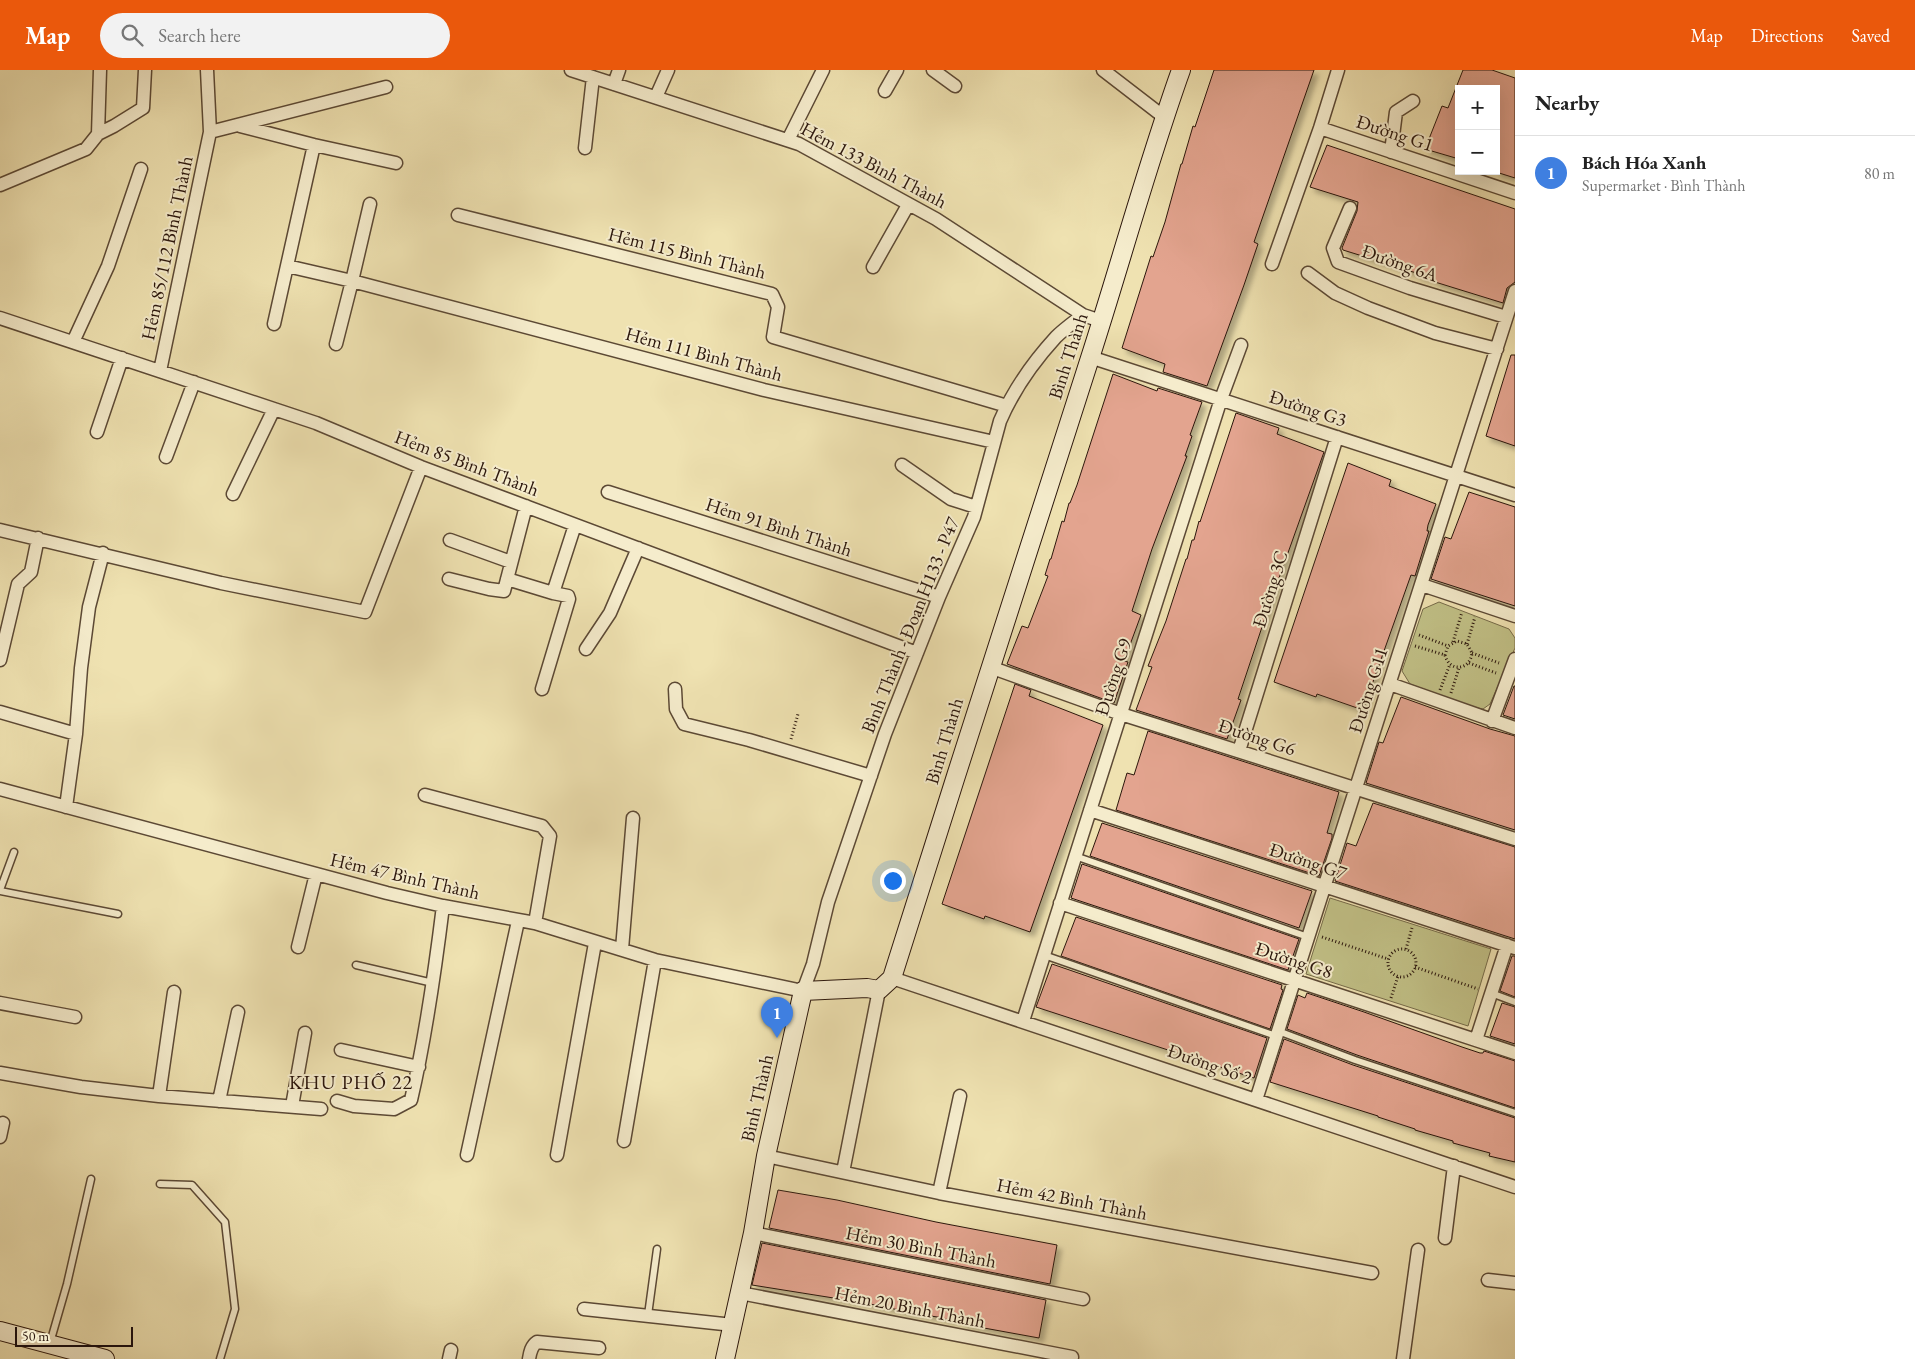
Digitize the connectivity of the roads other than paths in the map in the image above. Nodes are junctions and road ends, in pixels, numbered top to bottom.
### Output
1 (100, 70) edge
2 (145, 70) edge
3 (207, 70) edge
4 (572, 70) edge
5 (619, 70) edge
6 (668, 70) edge
7 (824, 70) edge
8 (897, 70) edge
9 (933, 70) edge
10 (1103, 70) edge
11 (1181, 70) edge
12 (1338, 70) edge
13 (593, 77) junction
14 (614, 84) junction
15 (386, 86) dead end
16 (955, 86) dead end
17 (885, 91) dead end
18 (656, 97) junction
19 (1413, 101) dead end
20 (1164, 117) junction
21 (239, 125) junction
22 (1320, 128) junction
23 (210, 132) junction
24 (98, 134) junction
25 (788, 140) junction
26 (314, 145) junction
27 (585, 148) dead end
28 (1391, 152) junction
29 (396, 163) dead end
30 (141, 169) dead end
31 (0, 185) edge
32 (1515, 193) edge
33 (370, 204) dead end
34 (908, 205) junction
35 (1350, 208) dead end
36 (458, 215) dead end
37 (1272, 264) dead end
38 (288, 266) junction
39 (873, 267) dead end
40 (1308, 273) dead end
41 (352, 281) junction
42 (1515, 291) edge
43 (1083, 314) junction
44 (1506, 317) junction
45 (0, 318) edge
46 (1101, 322) junction
47 (274, 324) dead end
48 (73, 342) junction
49 (336, 344) dead end
50 (1241, 345) dead end
51 (1497, 350) junction
52 (1090, 356) junction
53 (122, 358) junction
54 (160, 371) junction
55 (194, 382) junction
56 (1221, 399) junction
57 (1006, 406) junction
58 (274, 409) junction
59 (97, 432) dead end
60 (1337, 437) junction
61 (994, 442) junction
62 (166, 457) dead end
63 (902, 464) dead end
64 (421, 467) junction
65 (1456, 477) junction
66 (608, 492) dead end
67 (233, 494) dead end
68 (1515, 495) edge
69 (526, 506) junction
70 (976, 507) junction
71 (575, 524) junction
72 (0, 530) edge
73 (38, 538) junction
74 (450, 540) dead end
75 (638, 548) junction
76 (104, 553) junction
77 (512, 562) junction
78 (448, 579) dead end
79 (507, 579) junction
80 (1422, 585) junction
81 (553, 593) junction
82 (939, 597) junction
83 (1515, 616) edge
84 (586, 649) dead end
85 (917, 653) junction
86 (0, 660) edge
87 (990, 666) junction
88 (1512, 668) edge
89 (1390, 684) junction
90 (542, 689) dead end
91 (675, 689) dead end
92 (0, 712) edge
93 (1121, 714) junction
94 (1492, 721) junction
95 (1515, 728) edge
96 (76, 734) junction
97 (1239, 752) junction
98 (871, 776) junction
99 (1356, 788) junction
100 (0, 789) edge
101 (425, 795) dead end
102 (66, 807) junction
103 (1090, 810) junction
104 (633, 818) dead end
105 (1515, 839) edge
106 (14, 852) dead end
107 (1076, 856) junction
108 (316, 874) junction
109 (1325, 886) junction
110 (0, 890) edge
111 (1060, 903) junction
112 (443, 906) junction
113 (118, 914) dead end
114 (518, 921) junction
115 (535, 924) junction
116 (1309, 935) junction
117 (595, 943) junction
118 (298, 946) dead end
119 (1511, 947) edge
120 (622, 949) junction
121 (1044, 955) junction
122 (655, 960) junction
123 (356, 966) dead end
124 (892, 978) junction
125 (1294, 980) junction
126 (433, 983) junction
127 (879, 990) junction
128 (803, 991) junction
129 (174, 992) dead end
130 (1491, 994) junction
131 (1515, 1002) edge
132 (0, 1003) edge
133 (238, 1012) dead end
134 (75, 1017) dead end
135 (1023, 1021) junction
136 (305, 1033) dead end
137 (1277, 1034) junction
138 (1476, 1040) junction
139 (341, 1050) dead end
140 (1515, 1053) edge
141 (419, 1066) junction
142 (0, 1073) edge
143 (159, 1096) junction
144 (960, 1096) dead end
145 (1256, 1100) junction
146 (219, 1101) junction
147 (337, 1101) dead end
148 (292, 1106) junction
149 (321, 1109) dead end
150 (1515, 1113) edge
151 (3, 1124) dead end
152 (0, 1137) edge
153 (624, 1141) dead end
154 (467, 1155) dead end
155 (557, 1155) dead end
156 (766, 1156) junction
157 (1454, 1166) junction
158 (843, 1172) junction
159 (91, 1180) dead end
160 (160, 1184) dead end
161 (1515, 1187) edge
162 (939, 1193) junction
163 (753, 1232) junction
164 (1446, 1238) dead end
165 (657, 1249) dead end
166 (1418, 1250) dead end
167 (1372, 1273) dead end
168 (1488, 1280) dead end
169 (1515, 1283) edge
170 (740, 1293) junction
171 (1083, 1299) dead end
172 (584, 1309) dead end
173 (648, 1315) junction
174 (733, 1325) junction
175 (0, 1331) edge
176 (50, 1344) junction
177 (599, 1348) dead end
178 (1072, 1357) dead end
179 (93, 1358) edge
180 (220, 1359) edge
181 (529, 1359) edge
182 (725, 1359) edge
183 (1403, 1359) edge

1 - 24 street
2 - 24 street
3 - 23 street, Hẻm 85/112 Bình Thành
4 - 13 street, Hẻm 133 Bình Thành
5 - 14 street
6 - 18 street
7 - 25 street
8 - 17 street
9 - 16 street
10 - 20 street
11 - 20 street, Bình Thành
12 - 22 street
13 - 14 street, Hẻm 133 Bình Thành
13 - 27 street
14 - 18 street, Hẻm 133 Bình Thành
15 - 21 street
18 - 25 street, Hẻm 133 Bình Thành
19 - 28 street
20 - 46 street, Bình Thành
21 - 23 street
21 - 26 street
22 - 28 street, Đường G1
22 - 37 street
23 - 54 street, Hẻm 85/112 Bình Thành
24 - 31 street
25 - 34 street, Hẻm 133 Bình Thành
26 - 29 street
26 - 38 street
28 - 32 street, Đường G1
30 - 48 street
33 - 41 street
34 - 39 street
34 - 43 street, Hẻm 133 Bình Thành
35 - 44 street, Đường 6A
36 - 57 street, Hẻm 115 Bình Thành
38 - 41 street
38 - 47 street
40 - 51 street
41 - 49 street
41 - 61 street, Hẻm 111 Bình Thành
42 - 44 street, Đường G11
43 - 46 street
43 - 57 street, Bình Thành - Đoạn H133 - P47
44 - 51 street, Đường G11
45 - 48 street, Hẻm 85 Bình Thành
46 - 52 street, Bình Thành
48 - 53 street, Hẻm 85 Bình Thành
50 - 56 street, Đường G9
51 - 65 street, Đường G11
52 - 56 street, Đường G3
52 - 87 street, Bình Thành
53 - 54 street, Hẻm 85 Bình Thành
53 - 59 street
54 - 55 street, Hẻm 85 Bình Thành
55 - 58 street, Hẻm 85 Bình Thành
55 - 62 street
56 - 60 street, Đường G3
56 - 93 street, Đường G9
57 - 61 street, Bình Thành - Đoạn H133 - P47
58 - 64 street, Hẻm 85 Bình Thành
58 - 67 street
60 - 65 street, Đường G3
60 - 97 street, Đường 3C
61 - 70 street, Bình Thành - Đoạn H133 - P47
63 - 70 street
64 - 69 street, Hẻm 85 Bình Thành
64 - 76 street
65 - 68 street, Đường G3
65 - 80 street, Đường G11
66 - 82 street, Hẻm 91 Bình Thành
69 - 71 street, Hẻm 85 Bình Thành
69 - 77 street
70 - 82 street, Bình Thành - Đoạn H133 - P47
71 - 75 street, Hẻm 85 Bình Thành
71 - 81 street
72 - 73 street
73 - 76 street
73 - 86 street
74 - 77 street
75 - 84 street
75 - 85 street, Hẻm 85 Bình Thành
76 - 96 street
77 - 79 street
78 - 79 street
79 - 81 street
80 - 83 street
80 - 89 street, Đường G11
81 - 90 street
82 - 85 street, Bình Thành - Đoạn H133 - P47
85 - 98 street, Bình Thành - Đoạn H133 - P47
87 - 93 street, Đường G6
87 - 124 street, Bình Thành
88 - 94 street
89 - 94 street
89 - 99 street, Đường G11
91 - 98 street
92 - 96 street
93 - 97 street, Đường G6
93 - 103 street, Đường G9
94 - 95 street
96 - 102 street
97 - 99 street, Đường G6
98 - 128 street, Bình Thành - Đoạn H133 - P47
99 - 105 street, Đường G6
99 - 109 street, Đường G11
100 - 102 street, Hẻm 47 Bình Thành
101 - 115 street
102 - 108 street, Hẻm 47 Bình Thành
103 - 107 street, Đường G9
103 - 109 street, Đường G7
104 - 120 street
106 - 110 lane
107 - 111 street, Đường G9
107 - 116 lane
108 - 112 street, Hẻm 47 Bình Thành
108 - 118 street
109 - 116 street, Đường G11
109 - 119 street, Đường G7
110 - 113 lane
111 - 121 street, Đường G9
111 - 125 street, Đường G8
112 - 114 street, Hẻm 47 Bình Thành
112 - 126 street
114 - 115 street, Hẻm 47 Bình Thành
114 - 154 street
115 - 117 street, Hẻm 47 Bình Thành
116 - 125 street, Đường G11
117 - 120 street, Hẻm 47 Bình Thành
117 - 155 street
119 - 130 street
120 - 122 street, Hẻm 47 Bình Thành
121 - 135 street, Đường G9
121 - 137 lane
122 - 128 street, Hẻm 47 Bình Thành
122 - 153 street
123 - 126 lane
124 - 127 street, Bình Thành
124 - 135 street, Đường Số 2
125 - 137 street, Đường G11
125 - 138 street, Đường G8
126 - 141 street
127 - 128 street
127 - 158 street
128 - 156 street, Bình Thành
129 - 143 street
130 - 131 lane
130 - 138 street
132 - 134 street
133 - 146 street
135 - 145 street, Đường Số 2
136 - 148 street
137 - 145 street, Đường G11
137 - 150 lane
138 - 140 street, Đường G8
139 - 141 street
141 - 147 street
142 - 143 street
143 - 146 street
144 - 162 street
145 - 157 street, Đường Số 2
146 - 148 street
148 - 149 street
151 - 152 street
156 - 158 street, Hẻm 42 Bình Thành
156 - 163 street, Bình Thành
157 - 161 street, Đường Số 2
157 - 164 street
158 - 162 street, Hẻm 42 Bình Thành
159 - 176 lane
160 - 180 lane
162 - 167 street, Hẻm 42 Bình Thành
163 - 170 street, Bình Thành
163 - 171 street, Hẻm 30 Bình Thành
165 - 173 lane
166 - 183 street
168 - 169 street
170 - 174 street, Bình Thành
170 - 178 street, Hẻm 20 Bình Thành
172 - 173 street
173 - 174 street
174 - 182 street, Bình Thành
175 - 176 street
176 - 179 street
177 - 181 street

